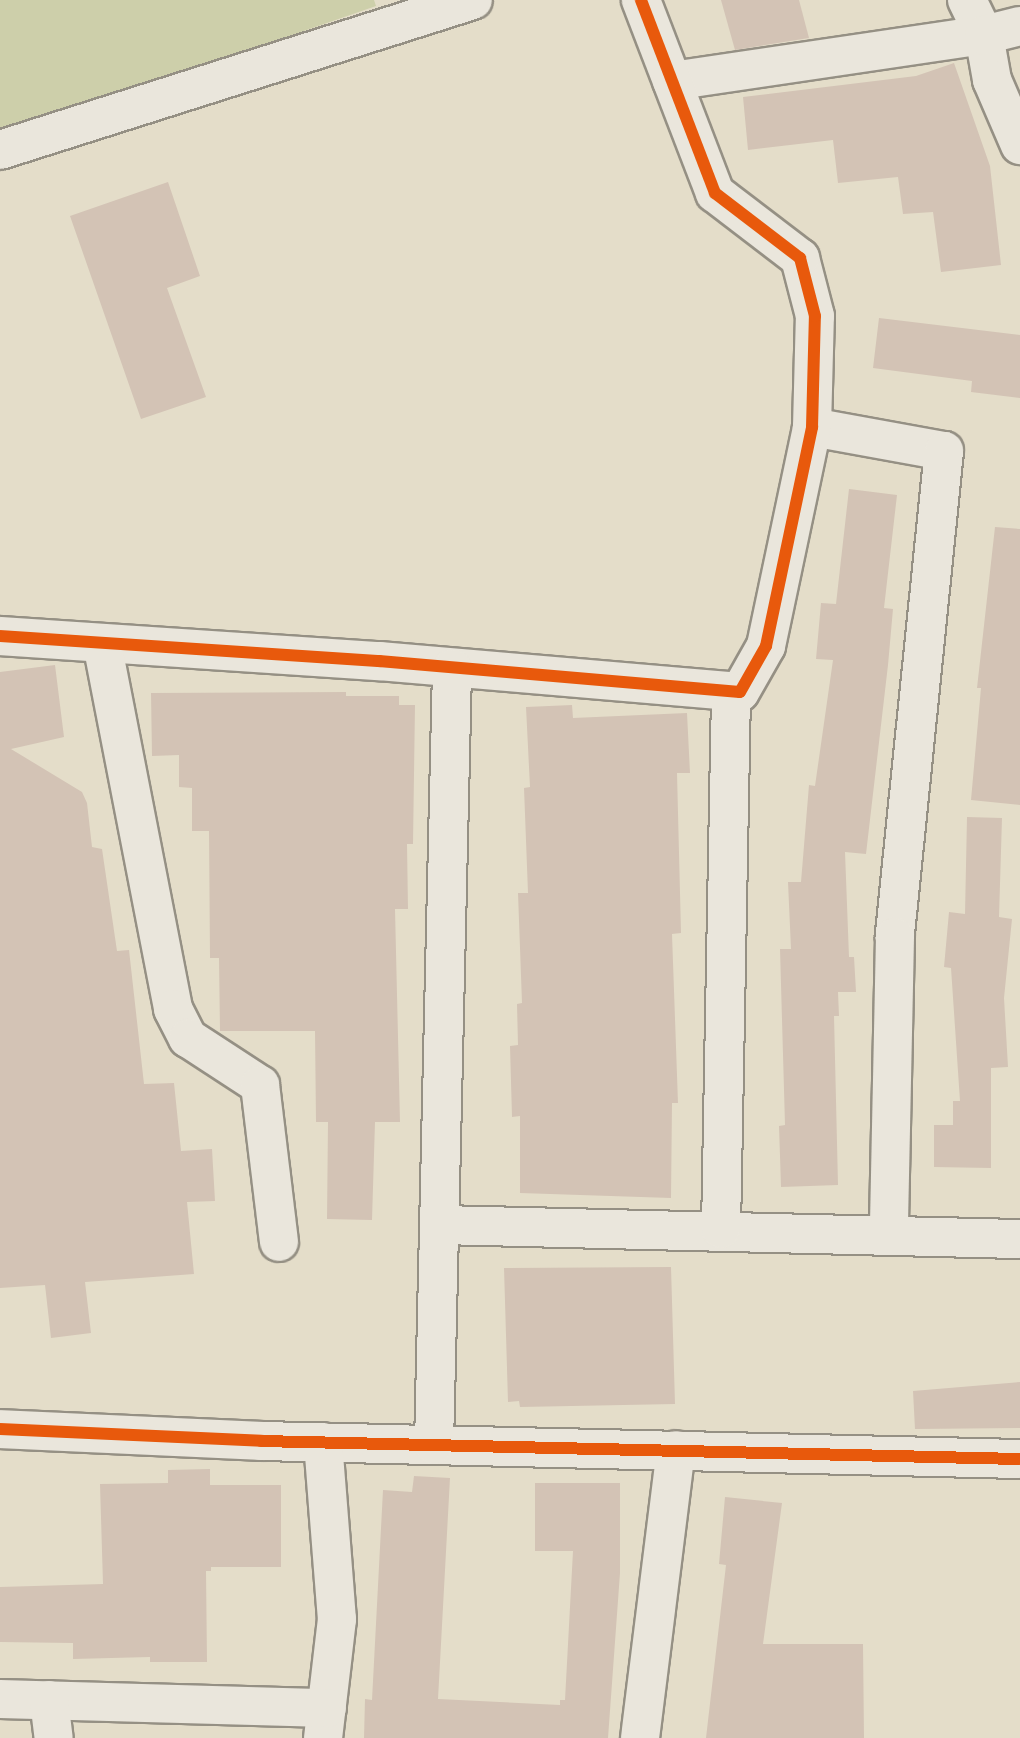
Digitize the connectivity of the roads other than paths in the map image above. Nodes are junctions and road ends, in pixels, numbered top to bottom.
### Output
1 (473, 0) edge
2 (641, 0) edge
3 (967, 0) edge
4 (1002, 31) edge
5 (672, 81) junction
6 (1020, 145) edge
7 (0, 150) edge
8 (812, 427) junction
9 (0, 636) edge
10 (102, 643) junction
11 (452, 668) junction
12 (731, 692) junction
13 (441, 1225) junction
14 (721, 1229) junction
15 (889, 1235) junction
16 (1020, 1239) edge
17 (279, 1242) dead end
18 (0, 1429) edge
19 (316, 1442) junction
20 (434, 1445) junction
21 (676, 1450) junction
22 (1020, 1459) edge
23 (0, 1699) edge
24 (49, 1700) junction
25 (325, 1723) edge
26 (54, 1738) edge
27 (640, 1738) edge

1 - 7 street
2 - 5 street
3 - 4 street
4 - 5 street
4 - 6 street
5 - 8 street
8 - 12 street
8 - 15 street
9 - 10 street
10 - 11 street
10 - 17 street
11 - 12 street
11 - 13 street
12 - 14 street
13 - 14 street
13 - 20 street
14 - 15 street
15 - 16 street
18 - 19 street
19 - 20 street
19 - 25 street
20 - 21 street
21 - 22 street
21 - 27 street
23 - 24 street
24 - 25 street
24 - 26 street

